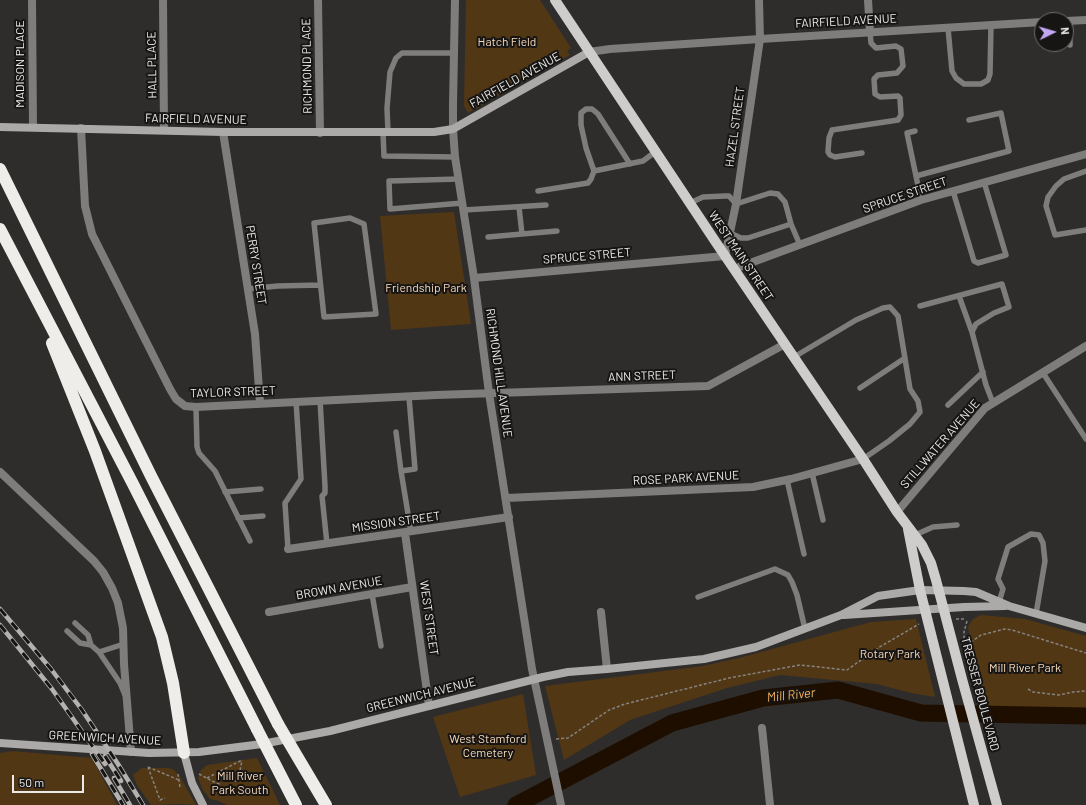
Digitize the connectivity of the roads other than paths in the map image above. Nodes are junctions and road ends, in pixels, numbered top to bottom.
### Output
1 (32, 0) edge
2 (163, 0) edge
3 (318, 0) edge
4 (455, 0) edge
5 (555, 0) edge
6 (759, 0) edge
7 (868, 0) edge
8 (1086, 20) edge
9 (1074, 21) edge
10 (1034, 22) edge
11 (991, 25) junction
12 (948, 28) junction
13 (870, 32) junction
14 (760, 38) junction
15 (589, 52) junction
16 (454, 53) junction
17 (969, 120) dead end
18 (3, 127) edge
19 (33, 127) junction
20 (81, 128) junction
21 (453, 129) junction
22 (164, 130) junction
23 (915, 131) dead end
24 (223, 132) junction
25 (385, 132) junction
26 (320, 133) junction
27 (655, 152) junction
28 (862, 153) dead end
29 (1086, 154) edge
30 (455, 157) junction
31 (630, 164) junction
32 (0, 169) edge
33 (594, 171) junction
34 (1086, 171) edge
35 (916, 176) junction
36 (459, 179) junction
37 (984, 182) junction
38 (538, 191) dead end
39 (953, 191) junction
40 (921, 200) junction
41 (690, 203) junction
42 (736, 204) junction
43 (546, 205) dead end
44 (463, 206) junction
45 (519, 207) junction
46 (791, 224) junction
47 (0, 229) edge
48 (1086, 230) edge
49 (557, 231) dead end
50 (730, 233) junction
51 (522, 234) junction
52 (488, 237) dead end
53 (800, 245) junction
54 (725, 256) junction
55 (734, 269) junction
56 (474, 278) junction
57 (28, 283) junction
58 (320, 285) junction
59 (248, 289) junction
60 (959, 296) junction
61 (920, 306) dead end
62 (972, 332) junction
63 (785, 344) junction
64 (1086, 346) edge
65 (794, 357) junction
66 (905, 358) junction
67 (983, 372) junction
68 (1043, 373) junction
69 (860, 388) dead end
70 (489, 393) junction
71 (409, 397) junction
72 (320, 400) junction
73 (296, 401) junction
74 (260, 403) junction
75 (994, 403) junction
76 (948, 405) dead end
77 (196, 407) junction
78 (396, 432) dead end
79 (1086, 439) edge
80 (863, 458) junction
81 (401, 471) junction
82 (0, 472) edge
83 (812, 473) junction
84 (787, 480) junction
85 (261, 489) dead end
86 (225, 492) junction
87 (506, 498) junction
88 (897, 512) junction
89 (263, 516) dead end
90 (509, 517) junction
91 (238, 518) junction
92 (823, 520) dead end
93 (908, 525) junction
94 (957, 525) dead end
95 (408, 532) junction
96 (914, 535) junction
97 (250, 541) dead end
98 (327, 544) junction
99 (288, 549) joint
100 (804, 554) dead end
101 (412, 587) junction
102 (920, 590) junction
103 (938, 590) junction
104 (372, 594) junction
105 (698, 597) dead end
106 (999, 602) junction
107 (1009, 606) junction
108 (944, 609) junction
109 (925, 610) junction
110 (270, 612) dead end
111 (601, 612) dead end
112 (1036, 614) junction
113 (841, 615) junction
114 (75, 623) dead end
115 (1086, 628) edge
116 (805, 629) junction
117 (67, 631) dead end
118 (124, 644) junction
119 (91, 645) junction
120 (381, 646) dead end
121 (99, 652) junction
122 (607, 670) junction
123 (534, 679) junction
124 (126, 699) junction
125 (430, 706) junction
126 (278, 724) junction
127 (762, 728) dead end
128 (0, 743) edge
129 (130, 752) junction
130 (184, 753) junction
131 (203, 805) edge
132 (296, 805) edge
133 (318, 805) edge
134 (326, 805) edge
135 (561, 805) edge
136 (770, 805) edge
137 (974, 805) edge
138 (997, 805) edge

1 - 19 street, MADISON PLACE
2 - 22 street, HALL PLACE
3 - 26 street, RICHMOND PLACE
4 - 16 street, RICHMOND HILL AVENUE
5 - 15 main road, WEST MAIN STREET
6 - 14 street, HAZEL STREET
7 - 13 street
8 - 9 street
10 - 11 street, FAIRFIELD AVENUE
11 - 12 street, FAIRFIELD AVENUE
11 - 12 lane
12 - 13 street, FAIRFIELD AVENUE
13 - 14 street, FAIRFIELD AVENUE
13 - 28 lane
14 - 15 street, FAIRFIELD AVENUE
14 - 42 street, HAZEL STREET
15 - 21 main road, FAIRFIELD AVENUE
15 - 27 main road, WEST MAIN STREET
16 - 21 street, RICHMOND HILL AVENUE
16 - 25 lane
17 - 35 lane
18 - 19 main road, FAIRFIELD AVENUE
19 - 20 main road, FAIRFIELD AVENUE
20 - 22 main road, FAIRFIELD AVENUE
20 - 77 street, TAYLOR STREET
21 - 25 main road, FAIRFIELD AVENUE
21 - 30 street, RICHMOND HILL AVENUE
22 - 24 main road, FAIRFIELD AVENUE
23 - 35 lane
24 - 26 main road, FAIRFIELD AVENUE
24 - 59 street, PERRY STREET
25 - 26 main road, FAIRFIELD AVENUE
25 - 30 lane
27 - 31 lane
27 - 41 main road, WEST MAIN STREET
29 - 37 street, SPRUCE STREET
30 - 36 street, RICHMOND HILL AVENUE
31 - 33 lane
31 - 33 lane
32 - 126 highway
33 - 38 lane
34 - 48 lane
35 - 40 lane
36 - 44 street, RICHMOND HILL AVENUE
36 - 44 lane
37 - 39 street, SPRUCE STREET
37 - 39 lane
39 - 40 street, SPRUCE STREET
40 - 53 street, SPRUCE STREET
41 - 42 lane
41 - 54 main road, WEST MAIN STREET
42 - 46 lane
42 - 50 street, HAZEL STREET
43 - 45 lane
44 - 45 lane
44 - 56 street, RICHMOND HILL AVENUE
45 - 51 lane
46 - 50 lane
46 - 53 lane
47 - 57 highway
49 - 51 lane
50 - 54 street, HAZEL STREET
51 - 52 lane
53 - 55 street, SPRUCE STREET
54 - 55 main road, WEST MAIN STREET
54 - 56 street, SPRUCE STREET
55 - 63 main road, WEST MAIN STREET
56 - 70 street, RICHMOND HILL AVENUE
57 - 130 highway
57 - 132 highway, bridge
58 - 58 lane
58 - 59 lane
59 - 74 street, PERRY STREET
60 - 61 lane
60 - 62 lane
60 - 62 lane
62 - 67 lane
63 - 65 main road, WEST MAIN STREET
63 - 70 street, ANN STREET
64 - 68 street, STILLWATER AVENUE
65 - 66 lane
65 - 80 main road, WEST MAIN STREET
66 - 69 lane
66 - 80 lane
67 - 75 lane
67 - 76 lane
68 - 75 street, STILLWATER AVENUE
68 - 79 lane
70 - 71 street, TAYLOR STREET
70 - 87 street, RICHMOND HILL AVENUE
71 - 72 street, TAYLOR STREET
71 - 81 lane
72 - 73 street, TAYLOR STREET
72 - 98 lane
73 - 74 street, TAYLOR STREET
73 - 99 lane
74 - 77 street, TAYLOR STREET
75 - 88 street, STILLWATER AVENUE
77 - 86 lane
78 - 81 lane
80 - 83 street, ROSE PARK AVENUE
80 - 88 main road, WEST MAIN STREET
81 - 95 lane
82 - 118 street
83 - 84 street, ROSE PARK AVENUE
83 - 92 lane
84 - 87 street, ROSE PARK AVENUE
84 - 100 lane
85 - 86 lane
86 - 91 lane
87 - 90 street, RICHMOND HILL AVENUE
88 - 93 main road, WEST MAIN STREET
89 - 91 lane
90 - 95 street, MISSION STREET
90 - 123 street, RICHMOND HILL AVENUE
91 - 97 lane
93 - 96 main road, WEST MAIN STREET
93 - 102 main road, WEST MAIN STREET
94 - 96 lane
95 - 98 street, MISSION STREET
95 - 101 street, WEST STREET
96 - 103 main road, WEST MAIN STREET
98 - 99 street, MISSION STREET
101 - 104 street, BROWN AVENUE
101 - 125 street, WEST STREET
102 - 103 main road, GREENWICH AVENUE
102 - 109 main road, WEST MAIN STREET
102 - 113 main road, GREENWICH AVENUE
103 - 106 main road
103 - 108 main road, TRESSER BOULEVARD
104 - 110 street, BROWN AVENUE
104 - 120 lane
105 - 116 lane
106 - 107 main road
106 - 112 lane
107 - 108 main road
107 - 112 main road
108 - 109 main road
108 - 138 main road, TRESSER BOULEVARD
109 - 113 main road, GREENWICH AVENUE
109 - 137 main road
111 - 122 street
112 - 115 main road
113 - 116 main road, GREENWICH AVENUE
114 - 119 lane
116 - 122 main road, GREENWICH AVENUE
117 - 119 lane
118 - 121 lane
118 - 124 street
119 - 121 lane
121 - 124 lane
122 - 123 main road, GREENWICH AVENUE
123 - 125 main road, GREENWICH AVENUE
123 - 135 street, RICHMOND HILL AVENUE
124 - 129 street
125 - 130 main road, GREENWICH AVENUE
126 - 133 highway, bridge
126 - 134 highway, bridge
127 - 136 street
128 - 129 main road, GREENWICH AVENUE
129 - 130 main road, GREENWICH AVENUE
130 - 131 main road

